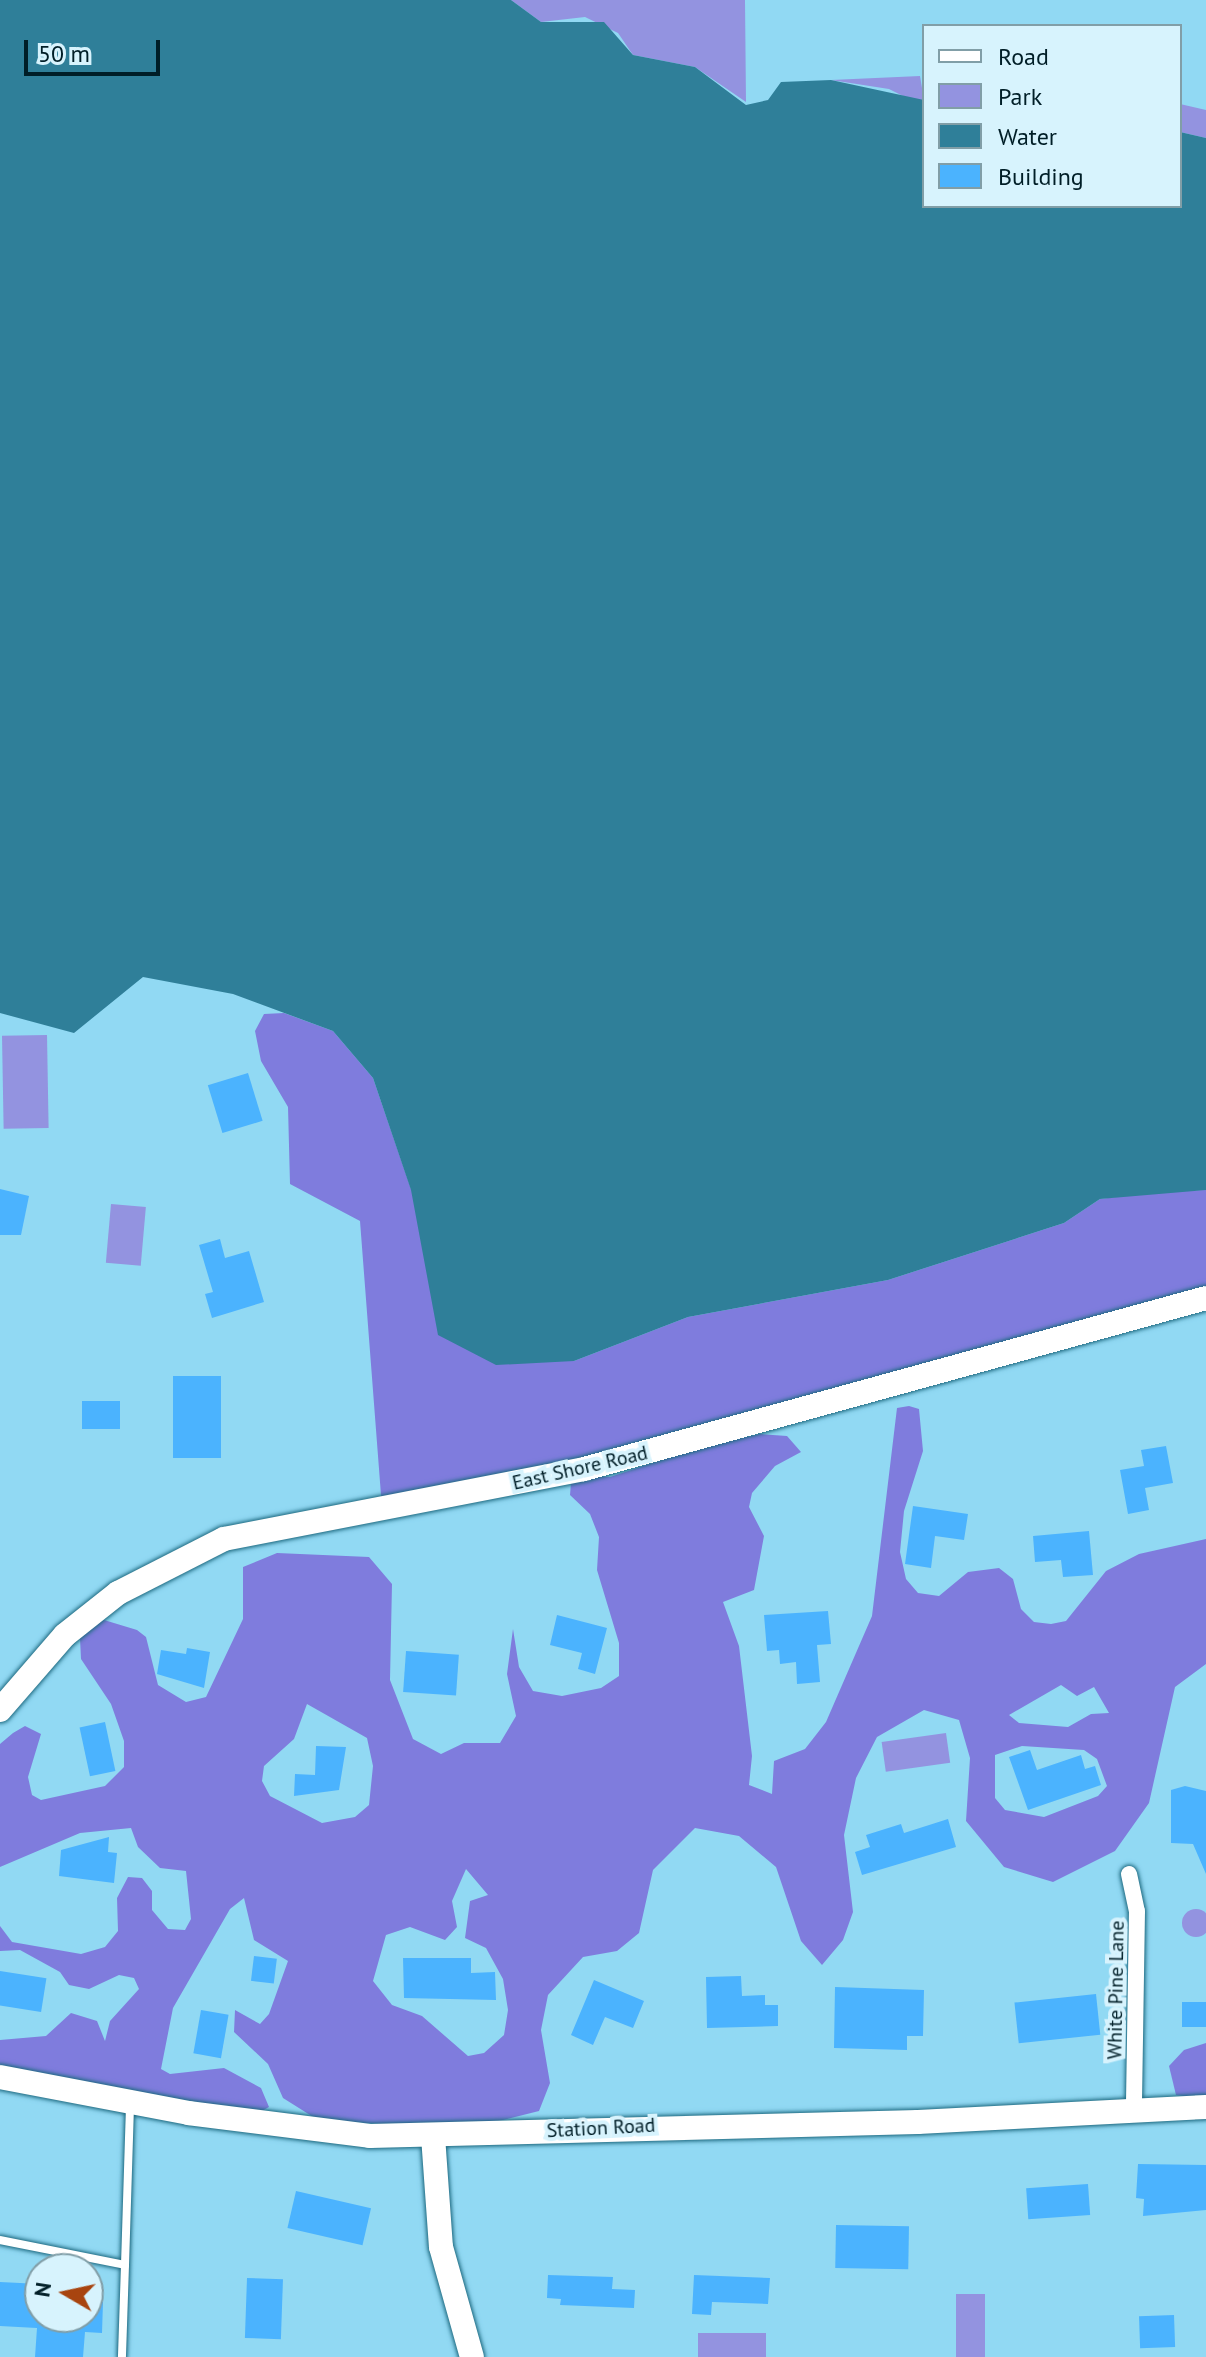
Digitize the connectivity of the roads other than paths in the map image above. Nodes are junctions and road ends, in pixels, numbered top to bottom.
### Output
1 (1206, 1298) edge
2 (0, 1710) edge
3 (1129, 1874) dead end
4 (0, 2077) edge
5 (130, 2102) junction
6 (1134, 2107) junction
7 (1206, 2107) edge
8 (433, 2136) junction
9 (0, 2240) edge
10 (125, 2265) junction
11 (122, 2357) edge
12 (472, 2357) edge

1 - 2 street, East Shore Road
3 - 6 street, White Pine Lane
4 - 5 street, Station Road
5 - 8 street, Station Road
5 - 10 lane
6 - 7 street, Station Road
6 - 8 street, Station Road
8 - 12 street
9 - 10 lane
10 - 11 lane

